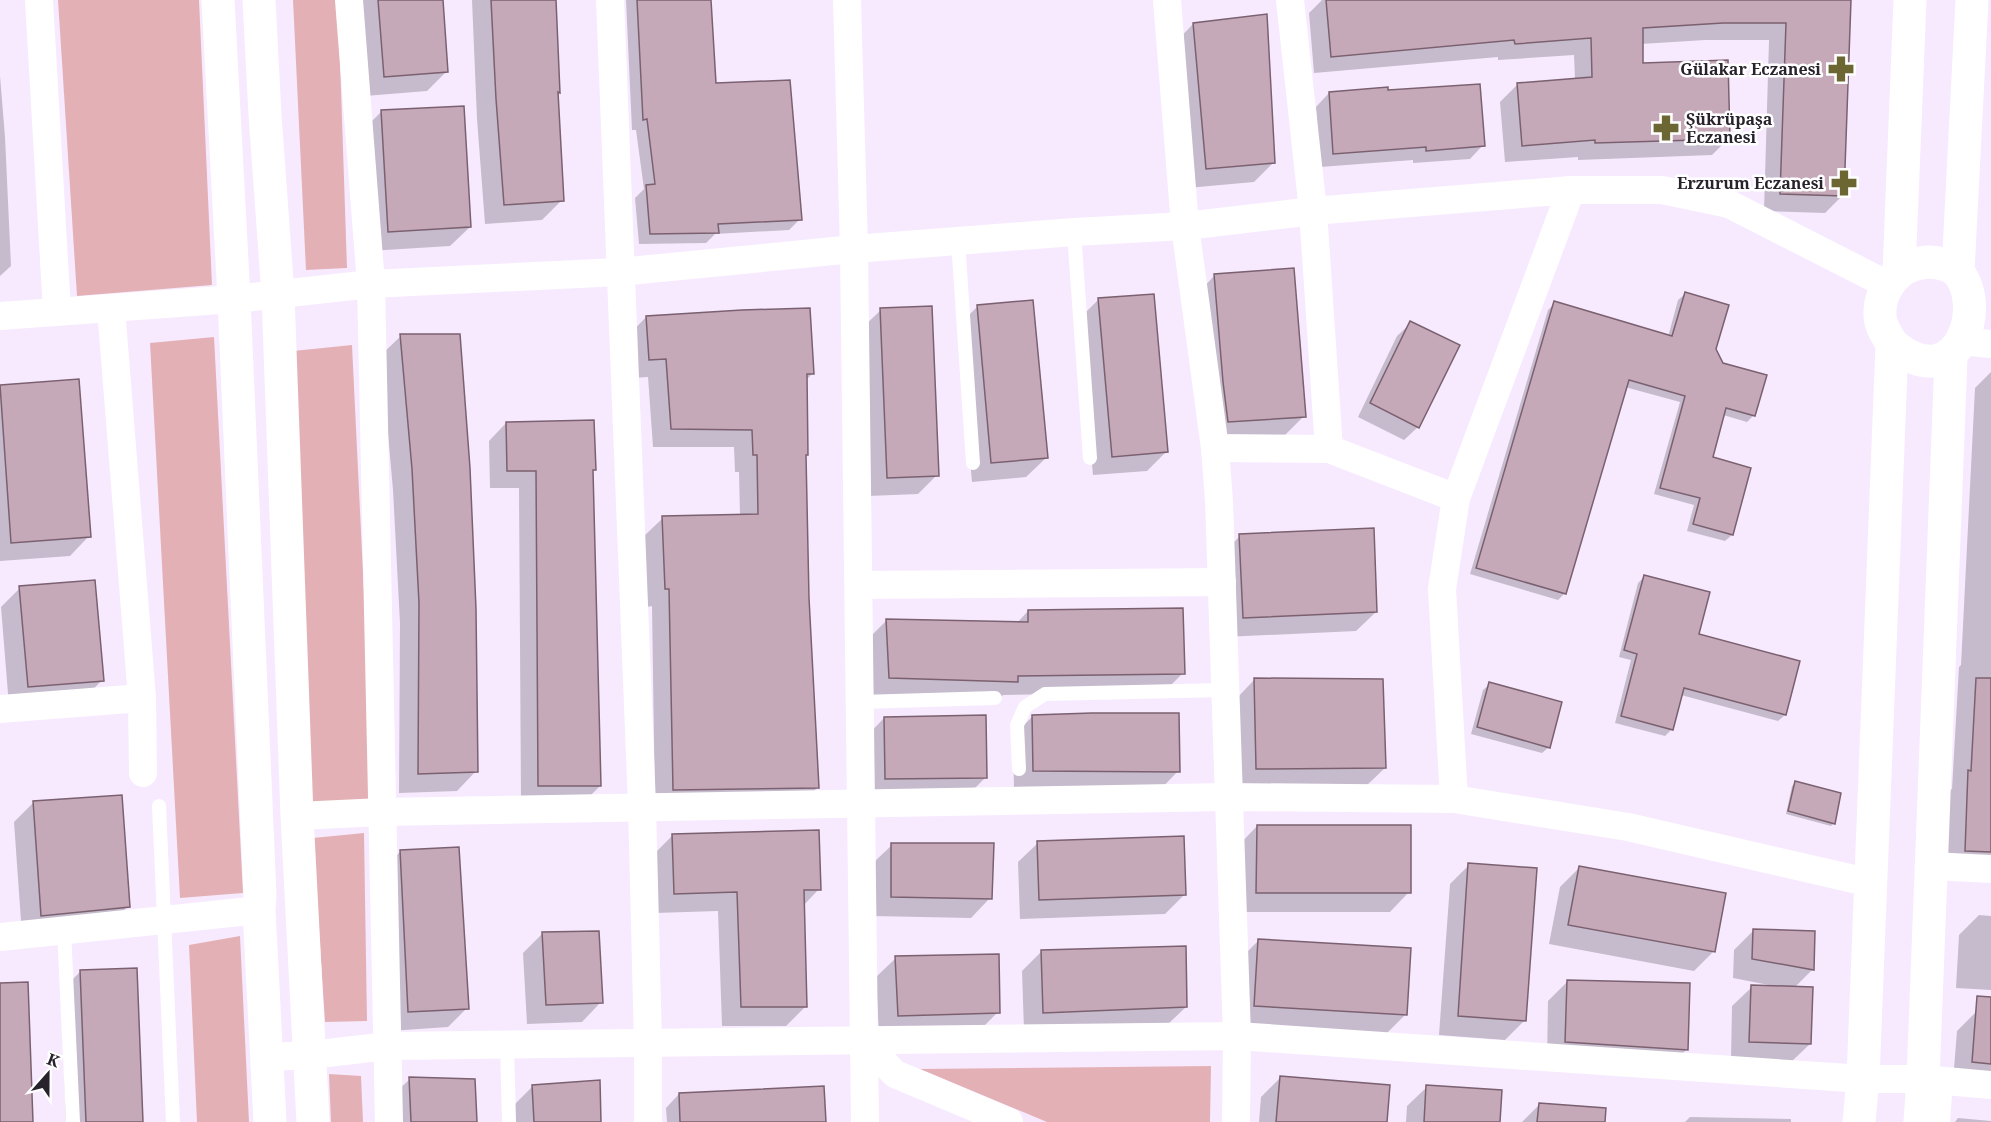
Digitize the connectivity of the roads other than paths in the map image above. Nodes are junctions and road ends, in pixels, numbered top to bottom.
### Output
1 (39, 0) edge
2 (218, 0) edge
3 (260, 0) edge
4 (349, 0) edge
5 (610, 0) edge
6 (847, 0) edge
7 (1167, 0) edge
8 (1290, 0) edge
9 (1910, 0) edge
10 (1972, 0) edge
11 (1571, 190) junction
12 (1312, 211) junction
13 (1185, 226) junction
14 (1074, 232) junction
15 (958, 241) junction
16 (854, 249) junction
17 (1959, 271) junction
18 (619, 272) junction
19 (1893, 278) junction
20 (371, 285) junction
21 (278, 295) junction
22 (234, 299) junction
23 (111, 308) junction
24 (57, 312) junction
25 (1986, 313) edge
26 (0, 316) edge
27 (1892, 344) junction
28 (1970, 348) edge
29 (1215, 448) junction
30 (1329, 449) junction
31 (1090, 458) dead end
32 (973, 463) dead end
33 (1456, 498) junction
34 (1222, 582) junction
35 (859, 585) junction
36 (1224, 690) junction
37 (142, 698) junction
38 (995, 698) dead end
39 (860, 702) junction
40 (0, 709) edge
41 (1019, 769) dead end
42 (144, 773) dead end
43 (1228, 797) junction
44 (1454, 799) junction
45 (862, 804) junction
46 (159, 806) dead end
47 (642, 807) junction
48 (382, 812) junction
49 (297, 816) junction
50 (1931, 866) junction
51 (1991, 869) edge
52 (1871, 883) junction
53 (259, 910) junction
54 (165, 920) junction
55 (64, 930) junction
56 (0, 937) edge
57 (1237, 1036) junction
58 (863, 1041) junction
59 (648, 1043) junction
60 (507, 1044) junction
61 (387, 1046) junction
62 (310, 1055) junction
63 (268, 1057) junction
64 (1863, 1079) junction
65 (1934, 1080) junction
66 (1991, 1085) edge
67 (74, 1122) edge
68 (173, 1122) edge
69 (270, 1122) edge
70 (314, 1122) edge
71 (389, 1122) edge
72 (509, 1122) edge
73 (648, 1122) edge
74 (865, 1122) edge
75 (1009, 1122) edge
76 (1236, 1122) edge
77 (1859, 1122) edge
78 (1920, 1122) edge
79 (1943, 1122) edge

1 - 24 street
2 - 22 street
3 - 21 street
4 - 20 street
5 - 18 street
6 - 16 street
7 - 13 street
8 - 12 street
9 - 19 street
10 - 17 street
11 - 12 street
11 - 19 street
11 - 33 street
12 - 13 street
12 - 30 street
13 - 14 street
13 - 29 street
14 - 15 street
14 - 31 lane
15 - 16 street
15 - 32 lane
16 - 18 street
16 - 35 street
17 - 19 street
17 - 25 street
18 - 20 street
18 - 47 street
19 - 27 street
20 - 21 street
20 - 48 street
21 - 22 street
21 - 49 street
22 - 23 street
22 - 53 street
23 - 24 street
23 - 37 street
24 - 26 street
25 - 28 street
27 - 28 street
27 - 52 street
28 - 50 street
29 - 30 street
29 - 34 street
30 - 33 street
33 - 44 street
34 - 35 street
34 - 36 street
35 - 39 street
36 - 41 lane
36 - 43 street
37 - 40 street
37 - 42 street
38 - 39 lane
39 - 45 street
43 - 44 street
43 - 45 street
43 - 57 street
44 - 52 street
45 - 47 street
45 - 58 street
46 - 54 lane
47 - 48 street
47 - 59 street
48 - 49 street
48 - 61 street
49 - 62 street
50 - 51 street
50 - 65 street
52 - 64 street
53 - 54 street
53 - 63 street
54 - 55 street
54 - 68 lane
55 - 56 street
55 - 67 lane
57 - 58 street
57 - 64 street
57 - 76 street
58 - 59 street
58 - 74 street
58 - 75 street
59 - 60 street
59 - 73 street
60 - 61 street
60 - 72 lane
61 - 62 street
61 - 71 street
62 - 63 street
62 - 70 street
63 - 69 street
64 - 65 street
64 - 77 street
65 - 66 street
65 - 78 street
65 - 79 lane

